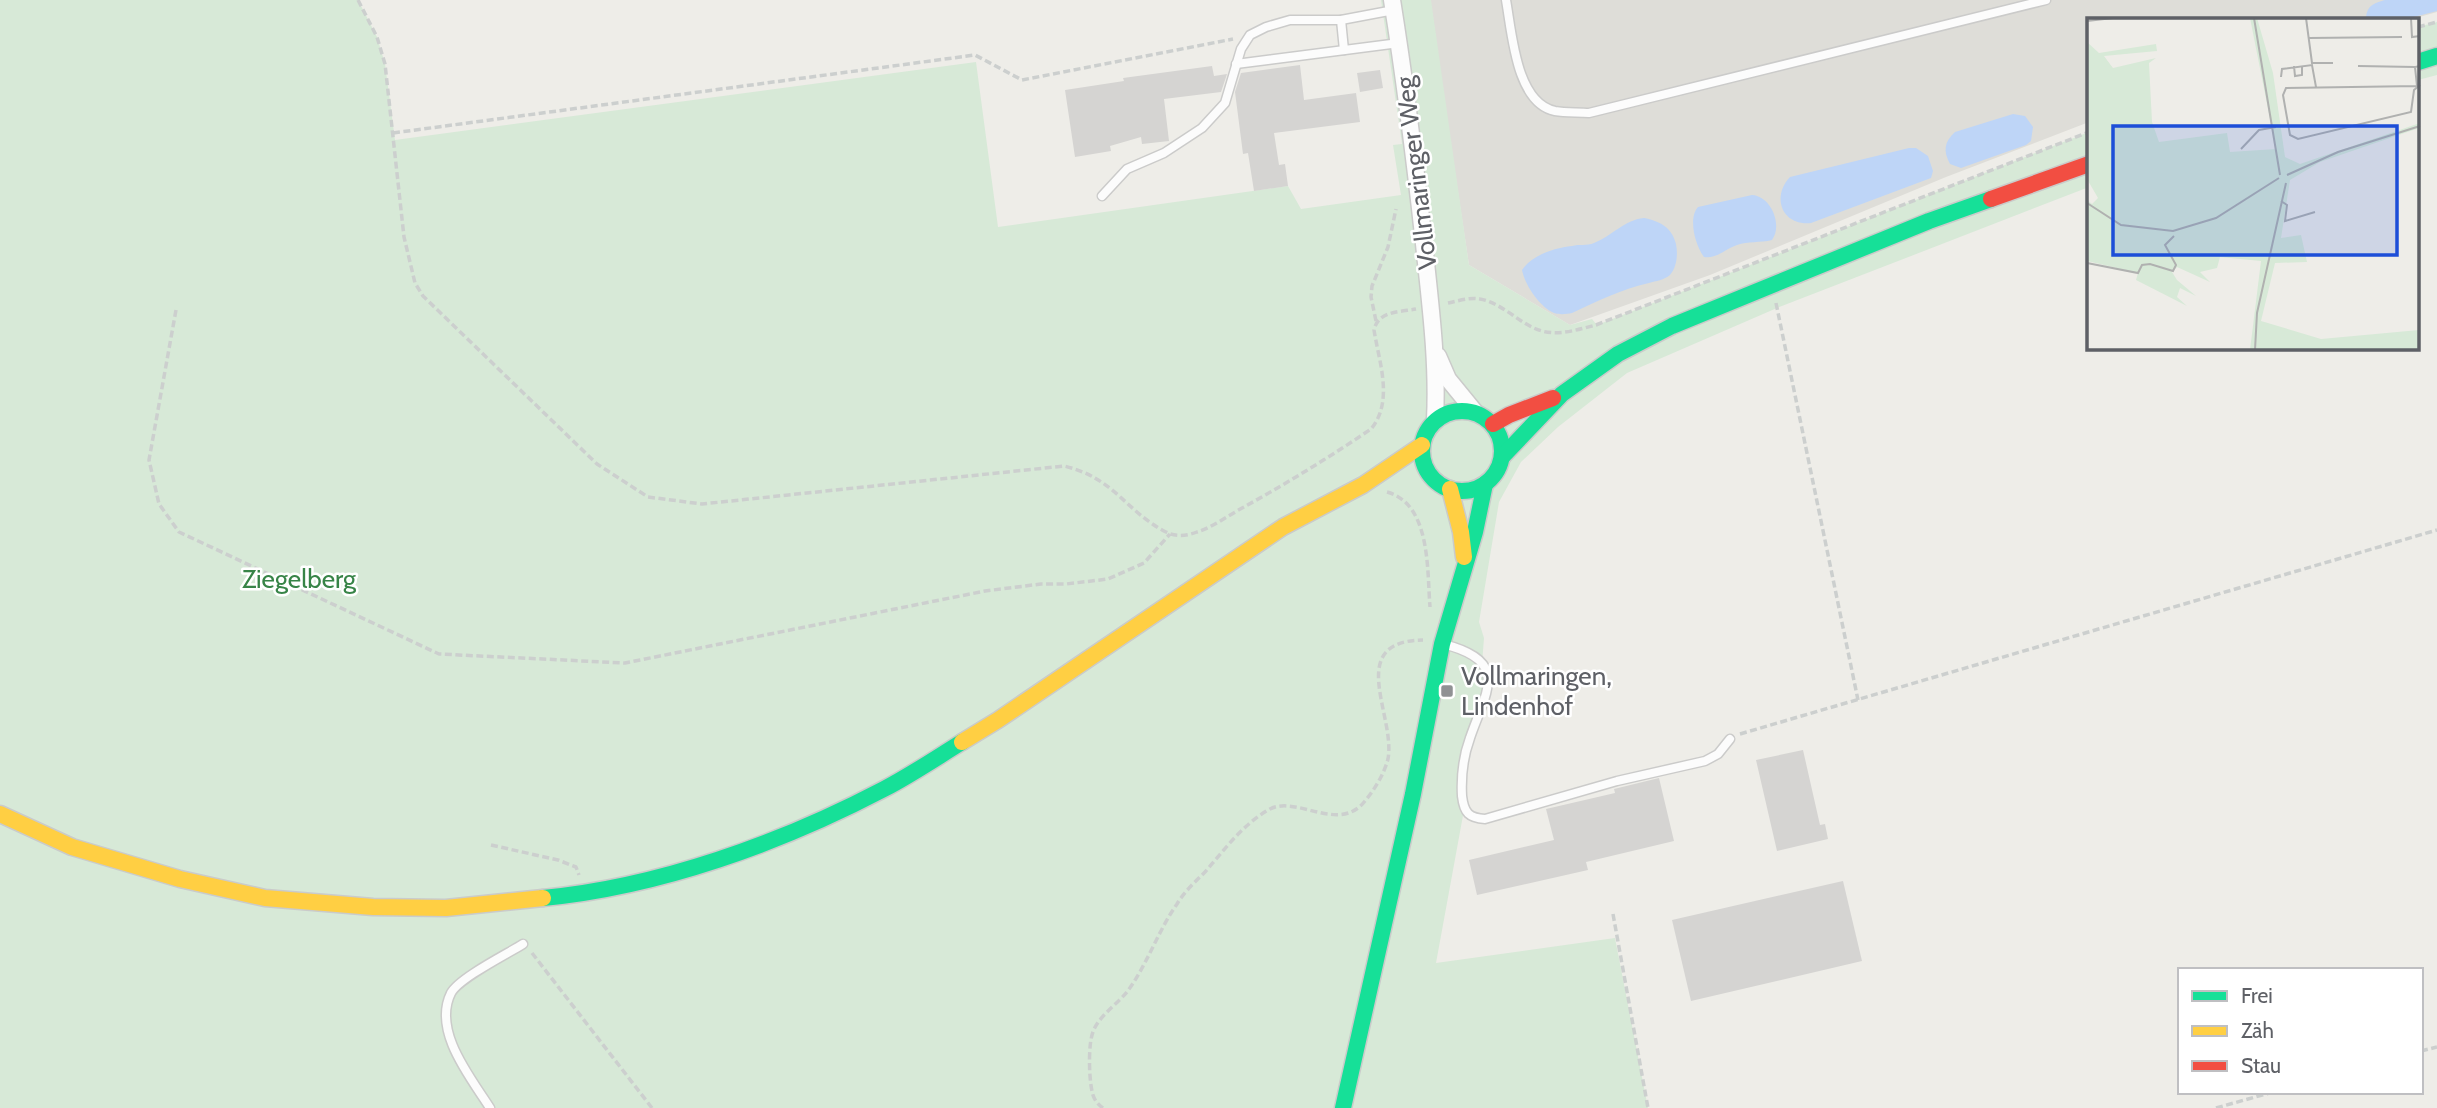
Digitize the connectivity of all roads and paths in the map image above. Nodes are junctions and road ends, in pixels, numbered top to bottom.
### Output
1 (358, 0) edge
2 (1506, 0) edge
3 (2046, 0) edge
4 (1393, 5) edge
5 (1342, 20) junction
6 (2437, 22) edge
7 (2420, 26) edge
8 (1250, 35) junction
9 (1399, 43) junction
10 (1344, 50) junction
11 (2437, 56) edge
12 (2420, 60) edge
13 (1236, 64) junction
14 (393, 133) junction
15 (2087, 133) edge
16 (2087, 165) edge
17 (1102, 196) dead end
18 (1396, 209) dead end
19 (1772, 284) junction
20 (1431, 306) junction
21 (176, 310) dead end
22 (1376, 321) junction
23 (1435, 347) junction
24 (1562, 394) junction
25 (1475, 412) junction
26 (1435, 420) junction
27 (1493, 424) junction
28 (1422, 445) junction
29 (1503, 456) junction
30 (1429, 473) junction
31 (1485, 484) junction
32 (1363, 485) junction
33 (1450, 489) junction
34 (2437, 530) edge
35 (1170, 534) junction
36 (1465, 563) junction
37 (1430, 612) dead end
38 (1442, 644) junction
39 (1858, 701) junction
40 (1730, 739) joint
41 (0, 814) edge
42 (491, 845) dead end
43 (558, 860) dead end
44 (1613, 914) dead end
45 (523, 944) joint
46 (2266, 1094) edge
47 (490, 1108) edge
48 (652, 1108) edge
49 (1103, 1108) edge
50 (1343, 1108) edge
51 (1648, 1108) edge
52 (2216, 1108) edge

1 - 14 path
2 - 3 lane
4 - 5 lane
4 - 9 street, Vollmaringer Weg
5 - 8 lane
5 - 10 lane
6 - 7 path
8 - 13 lane
8 - 14 path
9 - 10 lane
9 - 20 street, Vollmaringer Weg
10 - 13 lane
11 - 12 street
13 - 17 lane
14 - 35 path
15 - 20 path
16 - 19 street
18 - 22 path
19 - 24 street
19 - 39 path
20 - 22 path
20 - 23 street, Vollmaringer Weg
21 - 35 path
22 - 35 path
23 - 25 street, Vollmaringer Weg
23 - 26 street, Vollmaringer Weg
24 - 27 street
24 - 29 street
25 - 26 street
25 - 27 street
26 - 28 street
27 - 29 street
28 - 30 street
28 - 32 street
29 - 31 street
30 - 32 street
30 - 33 street
31 - 33 street
31 - 36 street
32 - 37 path
32 - 41 street
33 - 36 street
34 - 39 path
36 - 38 street
38 - 40 lane
38 - 49 path
38 - 50 street
39 - 40 path
42 - 43 path
44 - 51 path
45 - 47 lane
45 - 48 path
46 - 52 path

